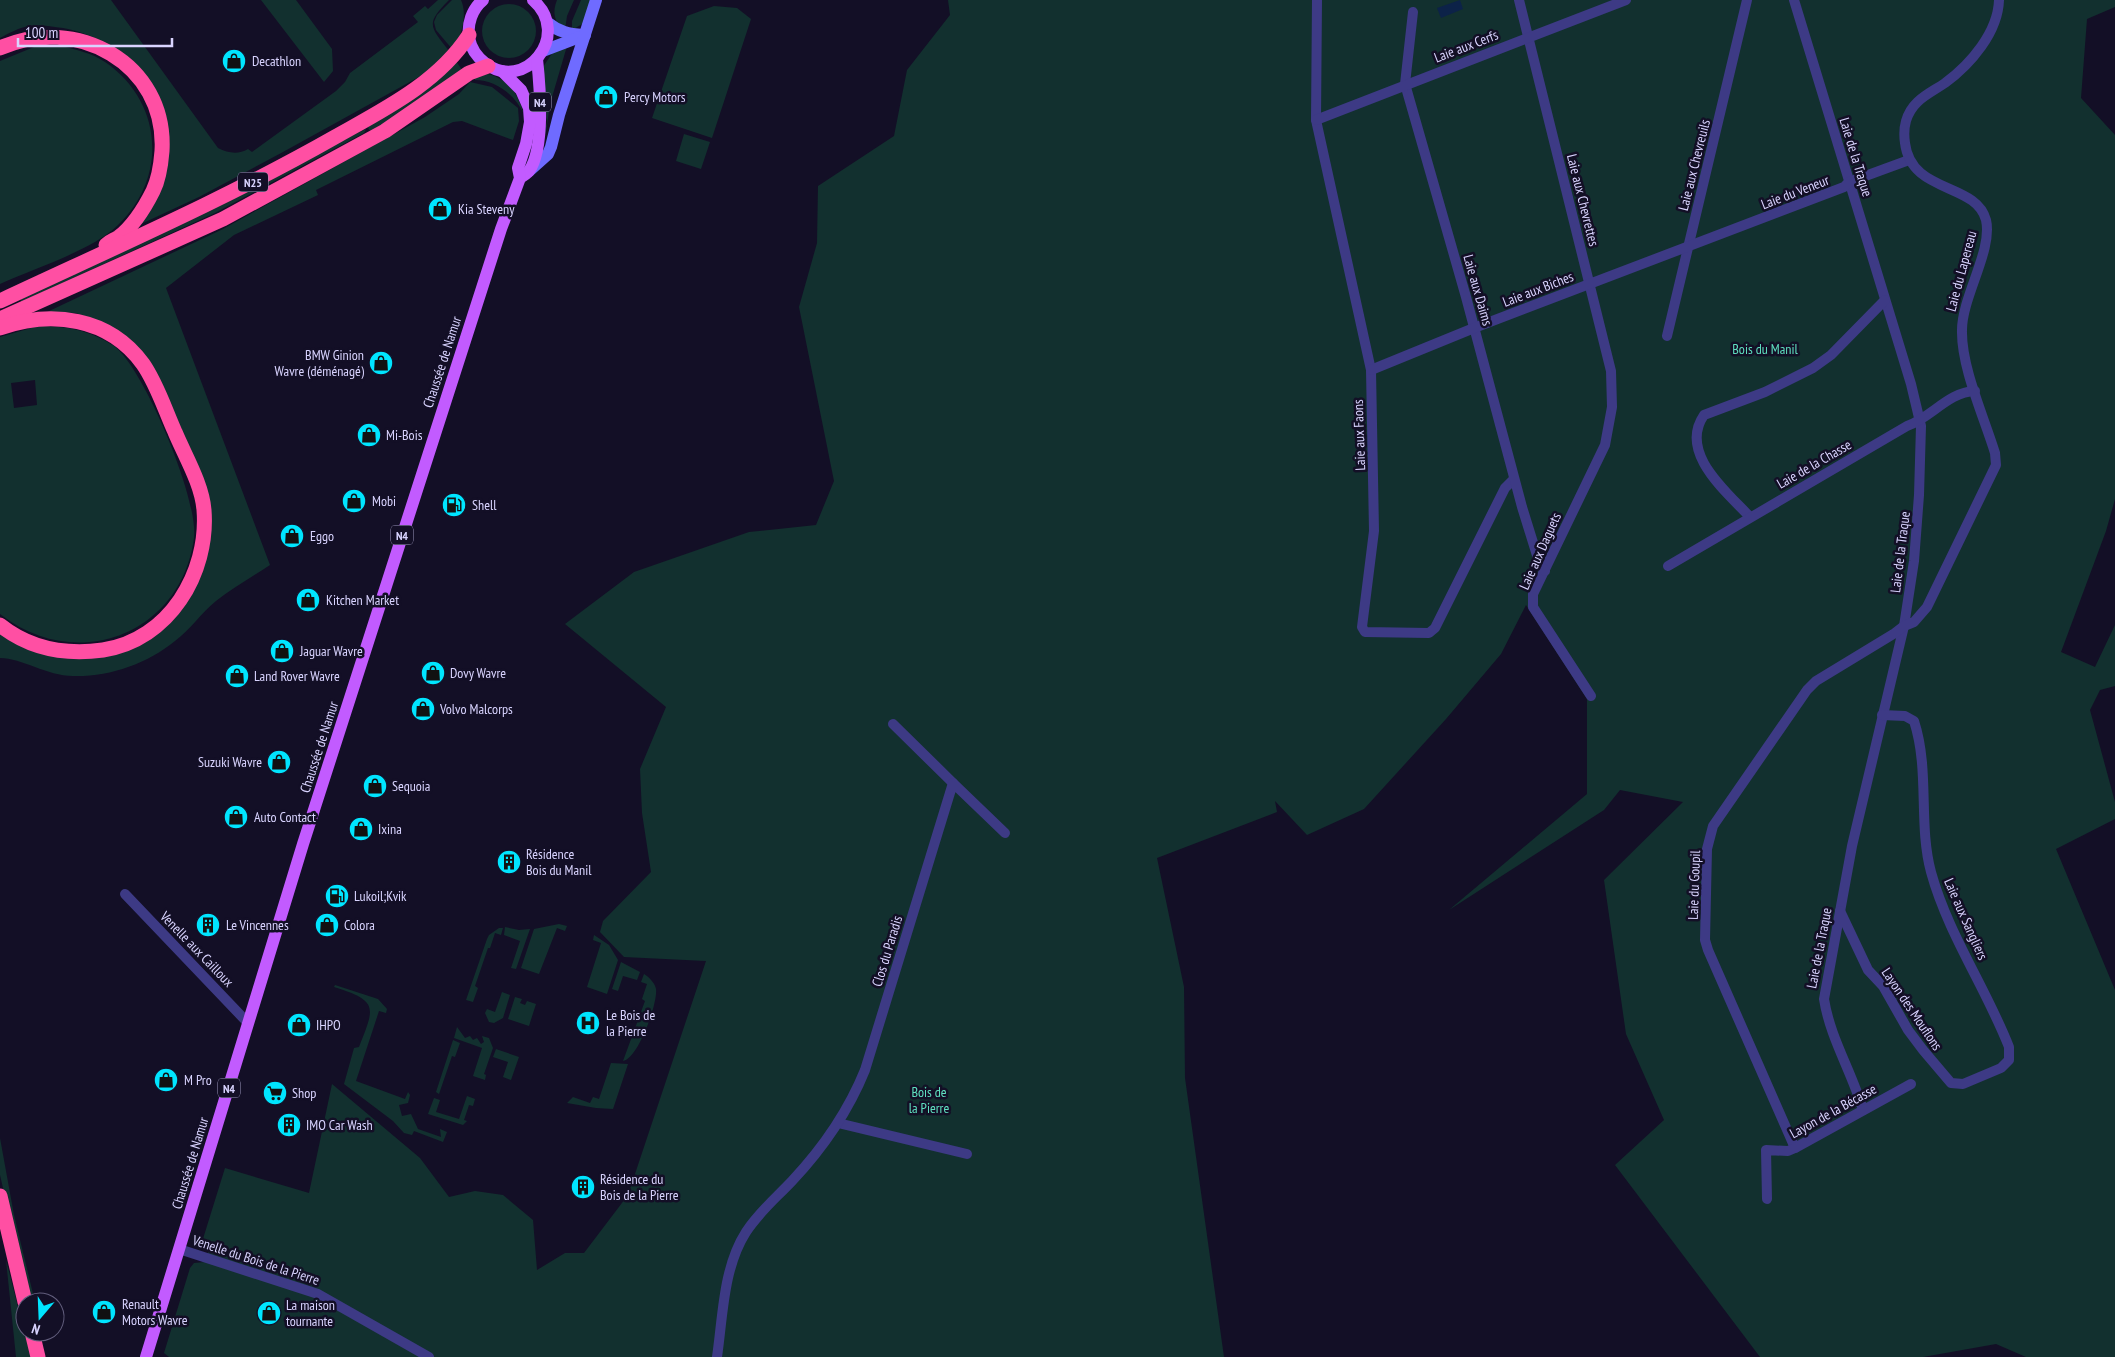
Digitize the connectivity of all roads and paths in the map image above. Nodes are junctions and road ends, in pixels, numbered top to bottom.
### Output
1 (484, 0) edge
2 (533, 0) edge
3 (548, 0) edge
4 (596, 0) edge
5 (1317, 0) edge
6 (1519, 0) edge
7 (1626, 0) edge
8 (1747, 0) edge
9 (1794, 0) edge
10 (1999, 0) edge
11 (1413, 12) dead end
12 (546, 18) junction
13 (469, 35) junction
14 (585, 35) junction
15 (1528, 37) junction
16 (0, 48) edge
17 (540, 55) junction
18 (495, 68) junction
19 (1405, 84) junction
20 (1316, 120) junction
21 (1909, 160) junction
22 (524, 175) junction
23 (1850, 182) junction
24 (1688, 246) junction
25 (103, 254) junction
26 (1591, 284) junction
27 (1885, 300) junction
28 (0, 301) edge
29 (0, 319) edge
30 (0, 328) edge
31 (1474, 328) junction
32 (1667, 336) dead end
33 (1371, 370) junction
34 (1975, 391) junction
35 (1612, 408) joint
36 (1920, 422) junction
37 (1514, 479) junction
38 (1750, 517) junction
39 (1668, 566) dead end
40 (1545, 571) junction
41 (0, 625) edge
42 (1904, 626) junction
43 (1591, 696) dead end
44 (1882, 715) junction
45 (893, 724) dead end
46 (953, 783) junction
47 (1005, 832) dead end
48 (126, 894) dead end
49 (1840, 911) junction
50 (248, 1023) junction
51 (1911, 1084) dead end
52 (1955, 1084) joint
53 (1863, 1110) junction
54 (838, 1123) junction
55 (1795, 1148) junction
56 (966, 1154) dead end
57 (0, 1196) edge
58 (1767, 1198) dead end
59 (179, 1249) junction
60 (23, 1292) edge
61 (34, 1342) edge
62 (38, 1357) edge
63 (146, 1357) edge
64 (429, 1357) edge
65 (717, 1357) edge

1 - 13 main road
2 - 12 main road
3 - 12 main road, Chaussée de Namur / N4
4 - 14 street
5 - 20 street, Laie aux Faons
6 - 15 street, Laie aux Chevrettes
7 - 15 street, Laie aux Cerfs
8 - 24 street, Laie aux Chevreuils
9 - 23 street, Laie de la Traque
10 - 21 street
11 - 19 street, Laie aux Daims
12 - 14 street
12 - 17 main road, Chaussée de Namur / N4
13 - 18 main road, Chaussée de Namur / N4
13 - 25 highway, N25
14 - 17 street
14 - 22 street
15 - 19 street, Laie aux Cerfs
15 - 26 street, Laie aux Chevrettes
16 - 25 highway
17 - 18 main road
17 - 22 main road, Chaussée de Namur / N4
18 - 22 main road, Chaussée de Namur / N4
18 - 29 highway, N25
19 - 20 street, Laie aux Cerfs
19 - 31 street, Laie aux Daims
20 - 33 street, Laie aux Faons
21 - 23 street, Laie du Veneur
21 - 34 street, Laie du Lapereau
22 - 50 main road, Chaussée de Namur / N4
23 - 24 street, Laie du Veneur
23 - 27 street, Laie de la Traque
24 - 26 street, Laie aux Biches
24 - 32 street, Laie aux Chevreuils
25 - 28 highway, N25
26 - 31 street, Laie aux Biches
26 - 35 street, Laie aux Chevrettes
27 - 36 street, Laie de la Traque
27 - 38 street
30 - 41 highway
31 - 33 street, Laie aux Biches
31 - 37 street, Laie aux Daims
33 - 37 street, Laie aux Faons
34 - 36 street, Laie de la Chasse
34 - 42 street, Laie du Lapereau
35 - 40 street, Laie aux Daguets
36 - 38 street, Laie de la Chasse
36 - 42 street, Laie de la Traque
37 - 40 street, Laie aux Daims
38 - 39 street, Laie de la Chasse
40 - 43 street, Laie aux Daguets
42 - 44 street, Laie de la Traque
42 - 55 street, Laie du Goupil
44 - 49 street, Laie de la Traque
44 - 52 street, Laie aux Sangliers
45 - 46 street
46 - 47 street
46 - 54 street, Clos du Paradis
48 - 50 street, Venelle aux Cailloux
49 - 52 street, Layon des Mouflons
49 - 53 street, Laie de la Traque
50 - 59 main road, Chaussée de Namur / N4
51 - 53 street, Layon de la Bécasse
53 - 55 street, Layon de la Bécasse
54 - 56 street
54 - 65 street, Clos du Paradis
55 - 58 street, Layon de la Bécasse
57 - 60 highway
59 - 63 main road, Chaussée de Namur / N4
59 - 64 street, Venelle du Bois de la Pierre
61 - 62 highway

